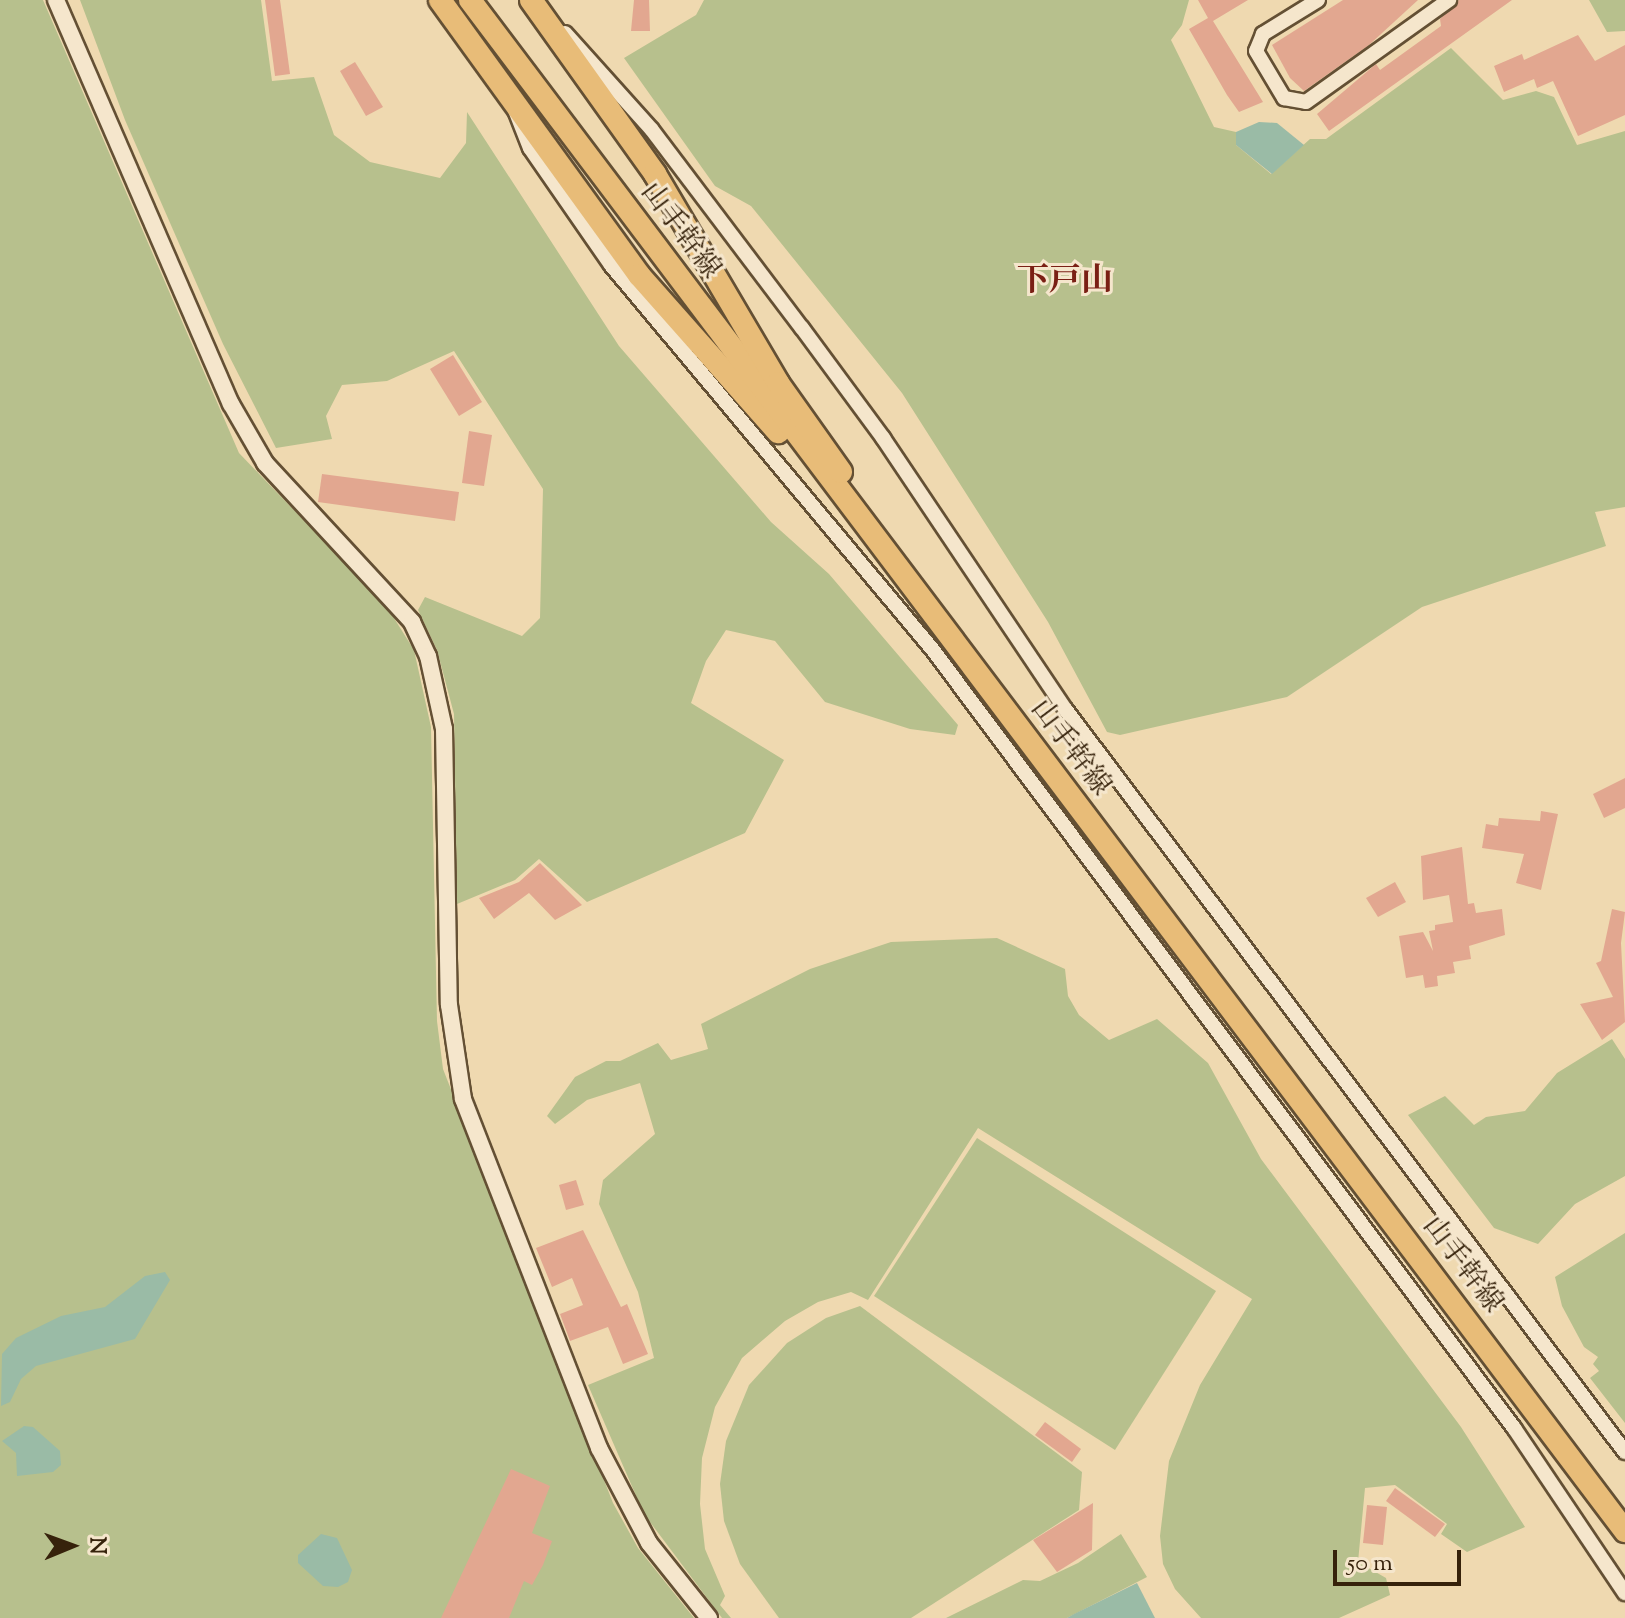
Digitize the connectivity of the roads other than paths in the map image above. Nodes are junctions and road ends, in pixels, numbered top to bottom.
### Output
1 (56, 0) edge
2 (440, 0) edge
3 (470, 0) edge
4 (533, 0) edge
5 (1318, 0) edge
6 (1449, 0) edge
7 (510, 91) junction
8 (860, 521) junction
9 (947, 629) junction
10 (1520, 1392) junction
11 (1625, 1452) edge
12 (1581, 1473) junction
13 (1625, 1511) edge
14 (1625, 1531) edge
15 (1625, 1546) edge
16 (1625, 1593) edge
17 (709, 1618) edge

1 - 17 street
2 - 7 main road
3 - 8 main road, 山手幹線
4 - 9 main road
4 - 11 street
5 - 6 street
7 - 8 main road
7 - 16 street
8 - 9 main road, 山手幹線
9 - 10 main road, 山手幹線
10 - 12 main road, 山手幹線
10 - 13 main road
12 - 14 main road, 山手幹線
12 - 15 main road

